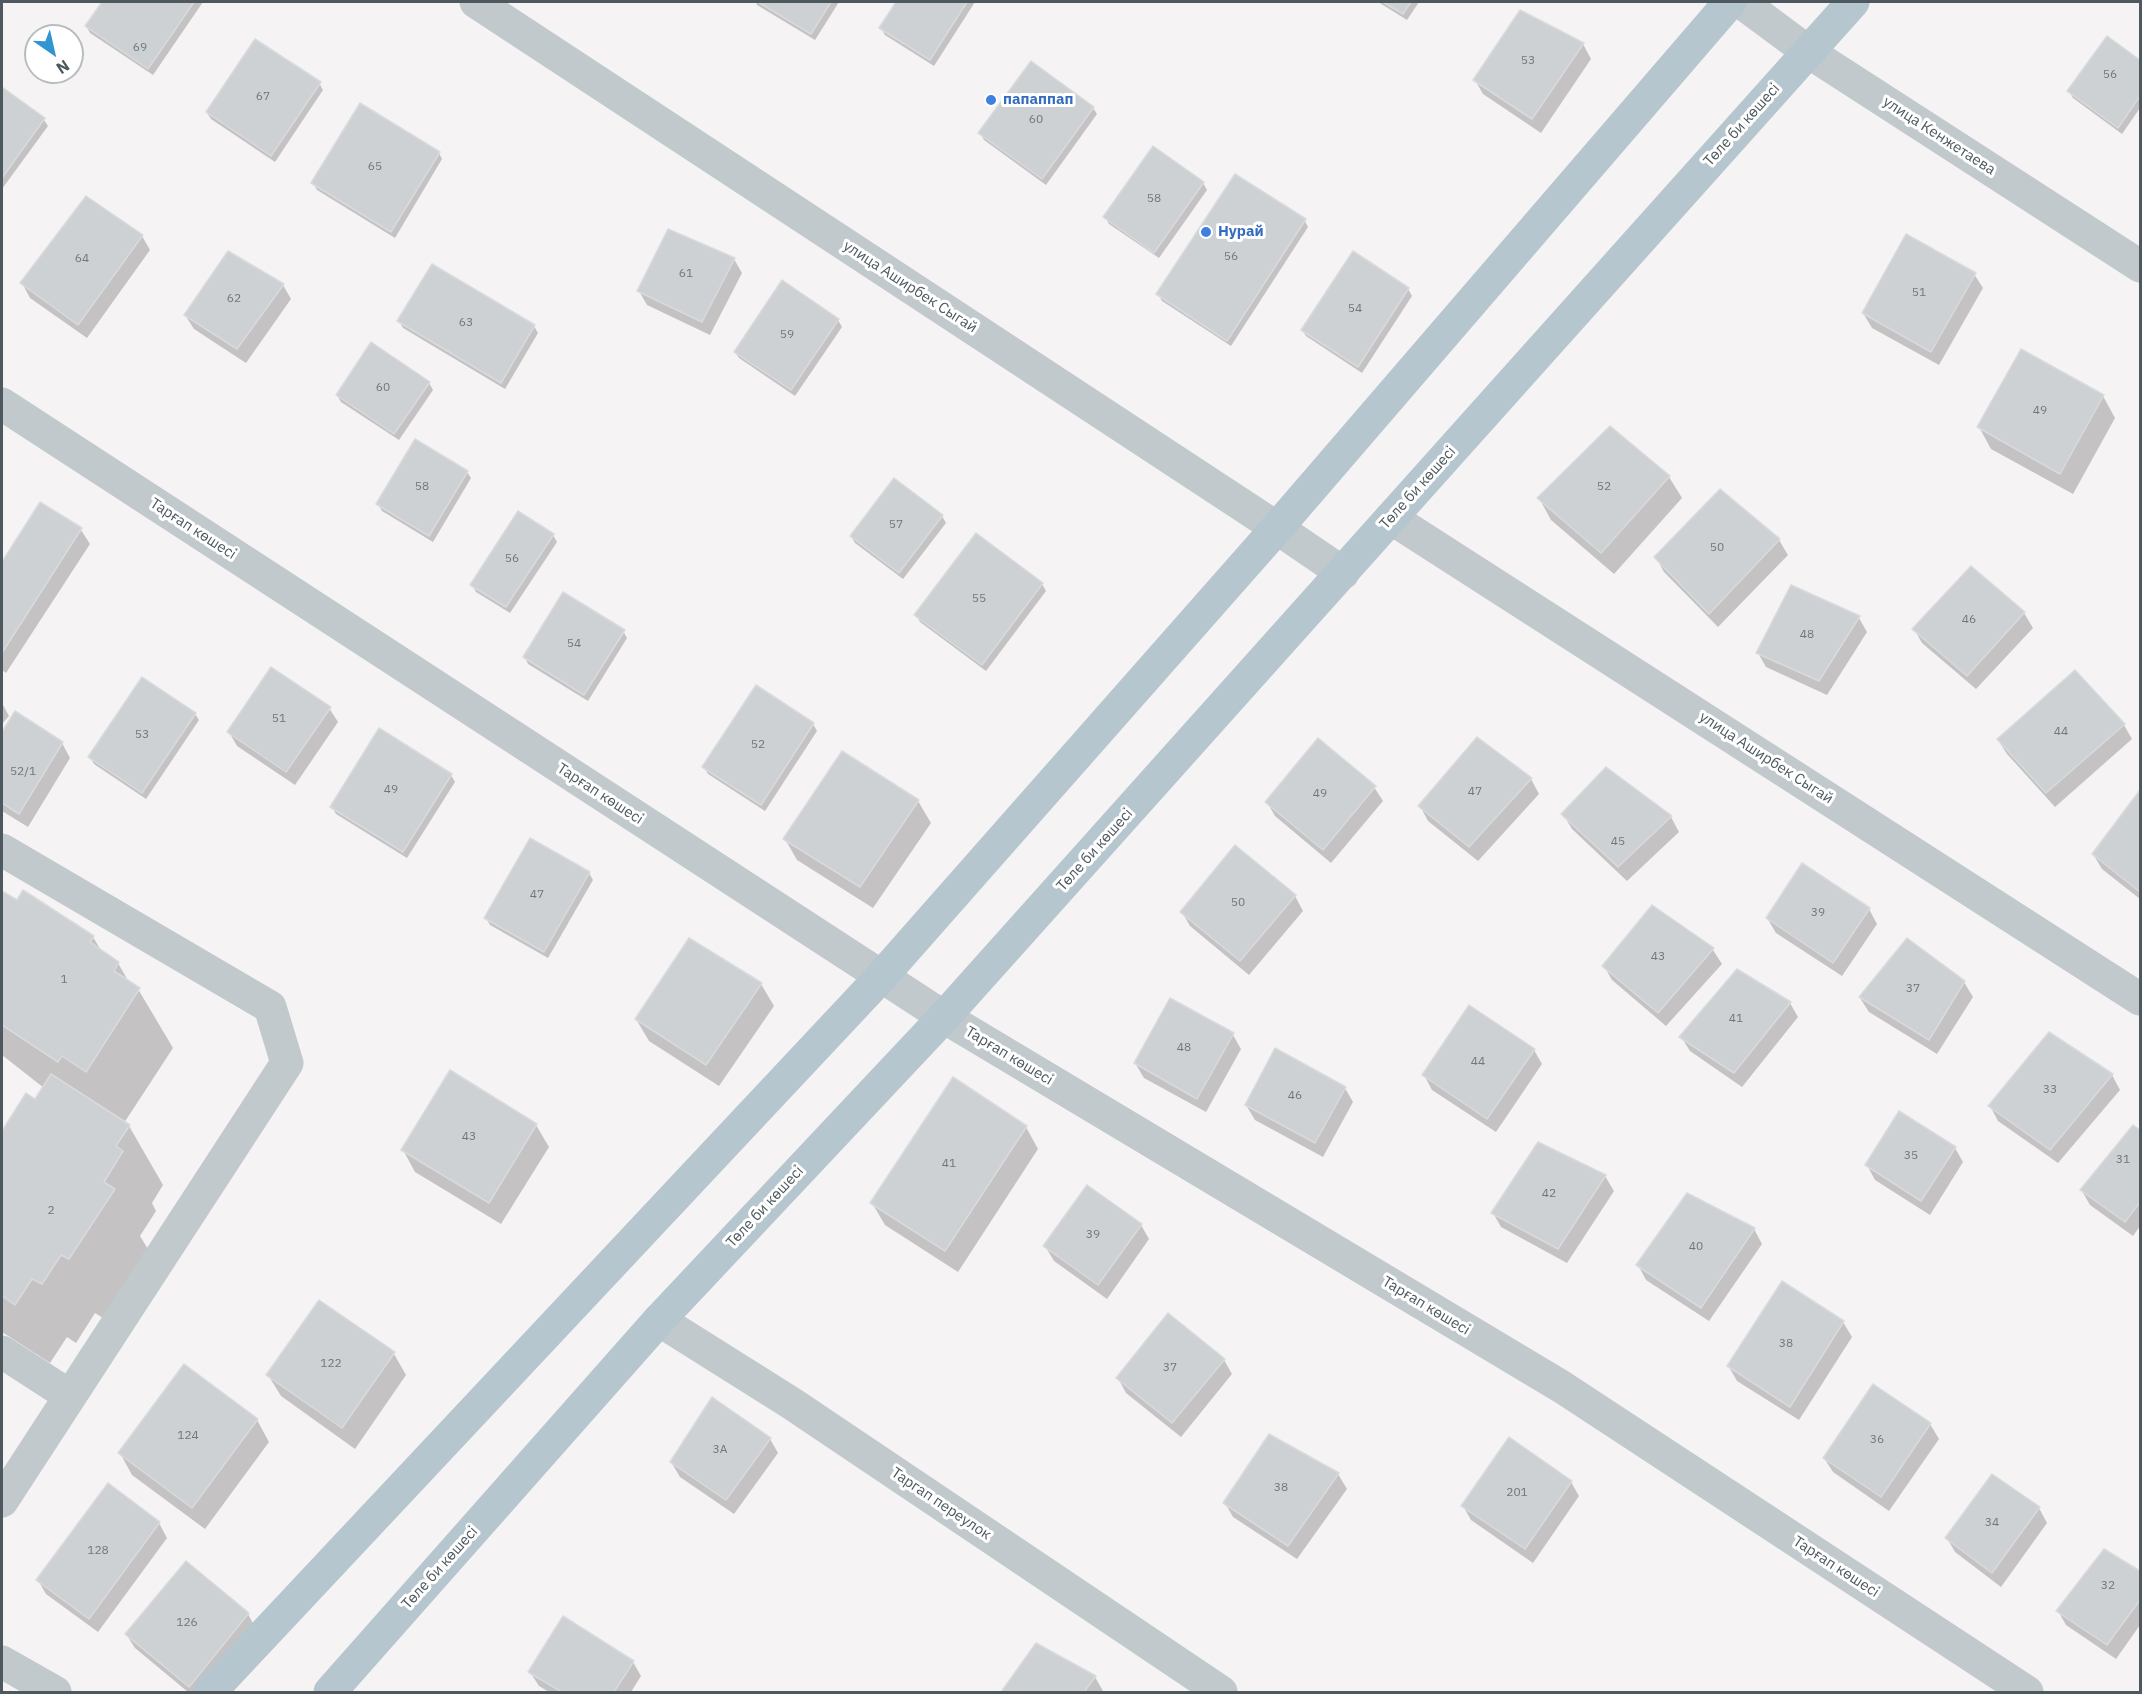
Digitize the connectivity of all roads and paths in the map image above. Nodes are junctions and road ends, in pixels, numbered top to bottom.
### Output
1 (477, 2) edge
2 (1730, 2) edge
3 (1741, 2) edge
4 (1853, 2) edge
5 (1808, 51) junction
6 (2140, 266) edge
7 (2, 404) edge
8 (1391, 518) junction
9 (1277, 528) junction
10 (1343, 573) junction
11 (2, 850) edge
12 (881, 977) junction
13 (2140, 999) edge
14 (944, 1017) junction
15 (659, 1320) junction
16 (2, 1352) edge
17 (70, 1396) junction
18 (2, 1501) edge
19 (2, 1662) edge
20 (55, 1692) edge
21 (210, 1692) edge
22 (330, 1692) edge
23 (1221, 1692) edge
24 (2027, 1692) edge

1 - 9 street, улица Аширбек Сыгай
2 - 9 main road
3 - 5 street, улица Кенжетаева
4 - 5 main road, Төле би көшесі
5 - 6 street, улица Кенжетаева
5 - 8 main road, Төле би көшесі
7 - 12 street, Тарғап көшесі
8 - 10 main road, Төле би көшесі
8 - 13 street, улица Аширбек Сыгай
9 - 10 street, улица Аширбек Сыгай
9 - 12 main road
10 - 14 main road, Төле би көшесі
11 - 17 street
12 - 14 street, Тарғап көшесі
12 - 21 main road
14 - 15 main road, Төле би көшесі
14 - 24 street, Тарғап көшесі
15 - 22 main road, Төле би көшесі
15 - 23 street, Таргап переулок
16 - 17 street
17 - 18 street
19 - 20 street

